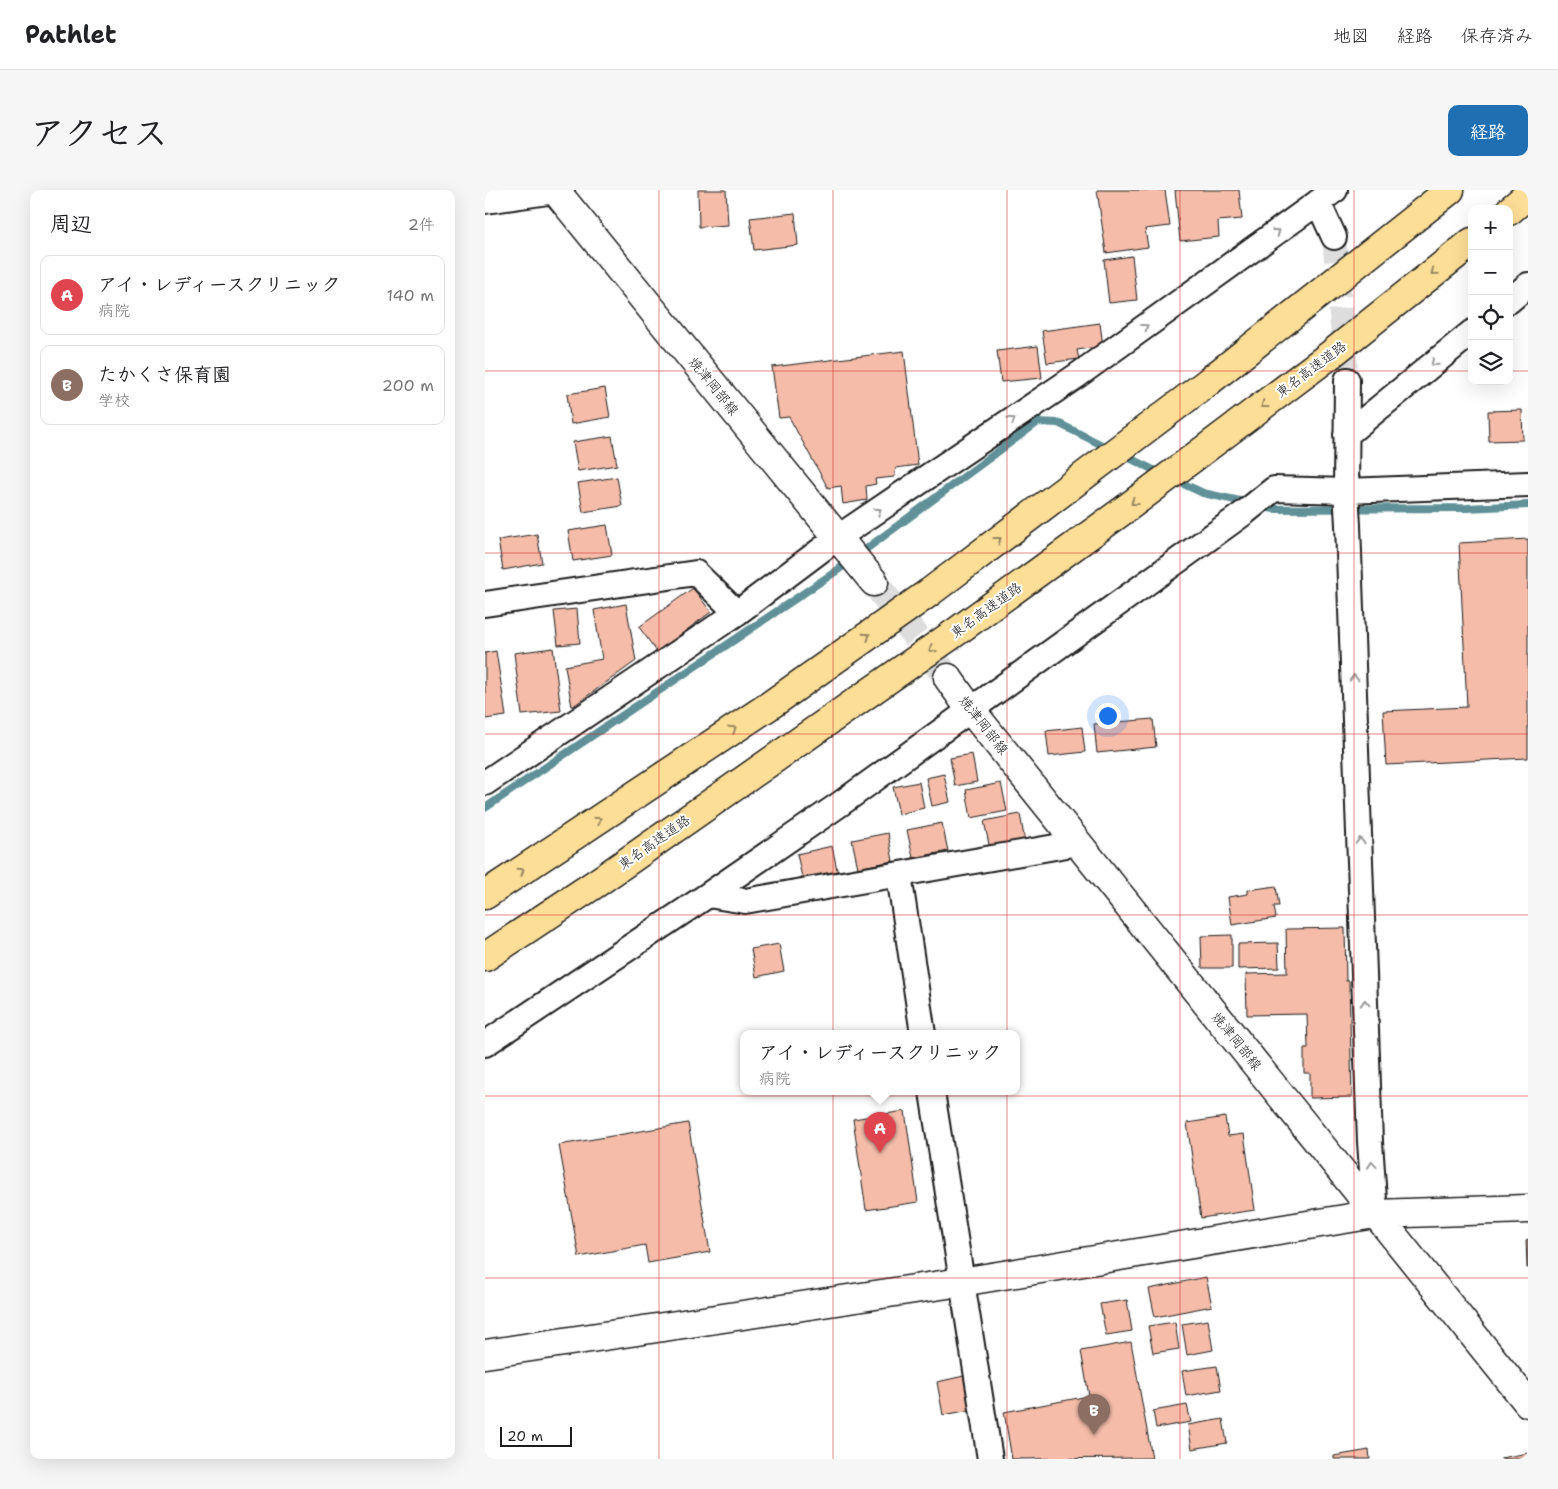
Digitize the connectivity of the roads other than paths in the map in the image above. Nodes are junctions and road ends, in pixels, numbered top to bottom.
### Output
1 (558, 190) edge
2 (1449, 190) edge
3 (1528, 195) edge
4 (1327, 196) edge
5 (485, 201) edge
6 (1513, 208) edge
7 (1334, 237) tunnel mouth
8 (1468, 245) edge
9 (1528, 285) edge
10 (1513, 298) edge
11 (1468, 335) edge
12 (1347, 380) tunnel mouth
13 (1346, 435) junction
14 (1528, 484) edge
15 (1346, 491) junction
16 (837, 538) junction
17 (874, 582) tunnel mouth
18 (485, 604) edge
19 (737, 613) junction
20 (948, 678) tunnel mouth
21 (970, 709) junction
22 (485, 783) edge
23 (1078, 843) junction
24 (899, 875) junction
25 (485, 895) edge
26 (708, 896) junction
27 (485, 957) edge
28 (922, 1030) edge
29 (485, 1044) edge
30 (932, 1095) edge
31 (1528, 1209) edge
32 (1375, 1214) junction
33 (961, 1282) junction
34 (485, 1354) edge
35 (1528, 1403) edge
36 (990, 1459) edge

1 - 5 street
1 - 16 main road, 焼津岡部線
25 -> 2 highway
3 - 6 highway
4 - 7 street
16 -> 4 street
8 -> 27 highway, 東名高速道路
9 - 10 street
11 -> 13 street
12 - 13 street
13 - 15 street
14 - 15 street
15 - 21 street
32 -> 15 street
16 - 17 main road, 焼津岡部線
16 - 19 street
18 - 19 street
19 - 22 street
20 - 21 main road, 焼津岡部線
21 - 23 main road, 焼津岡部線
21 - 26 street
23 - 24 street
23 - 32 main road, 焼津岡部線
24 - 26 street
24 - 28 street
26 - 29 street
30 - 33 street
31 - 32 main road
32 - 33 main road
32 - 35 main road, 焼津岡部線
33 - 34 main road
33 - 36 street

